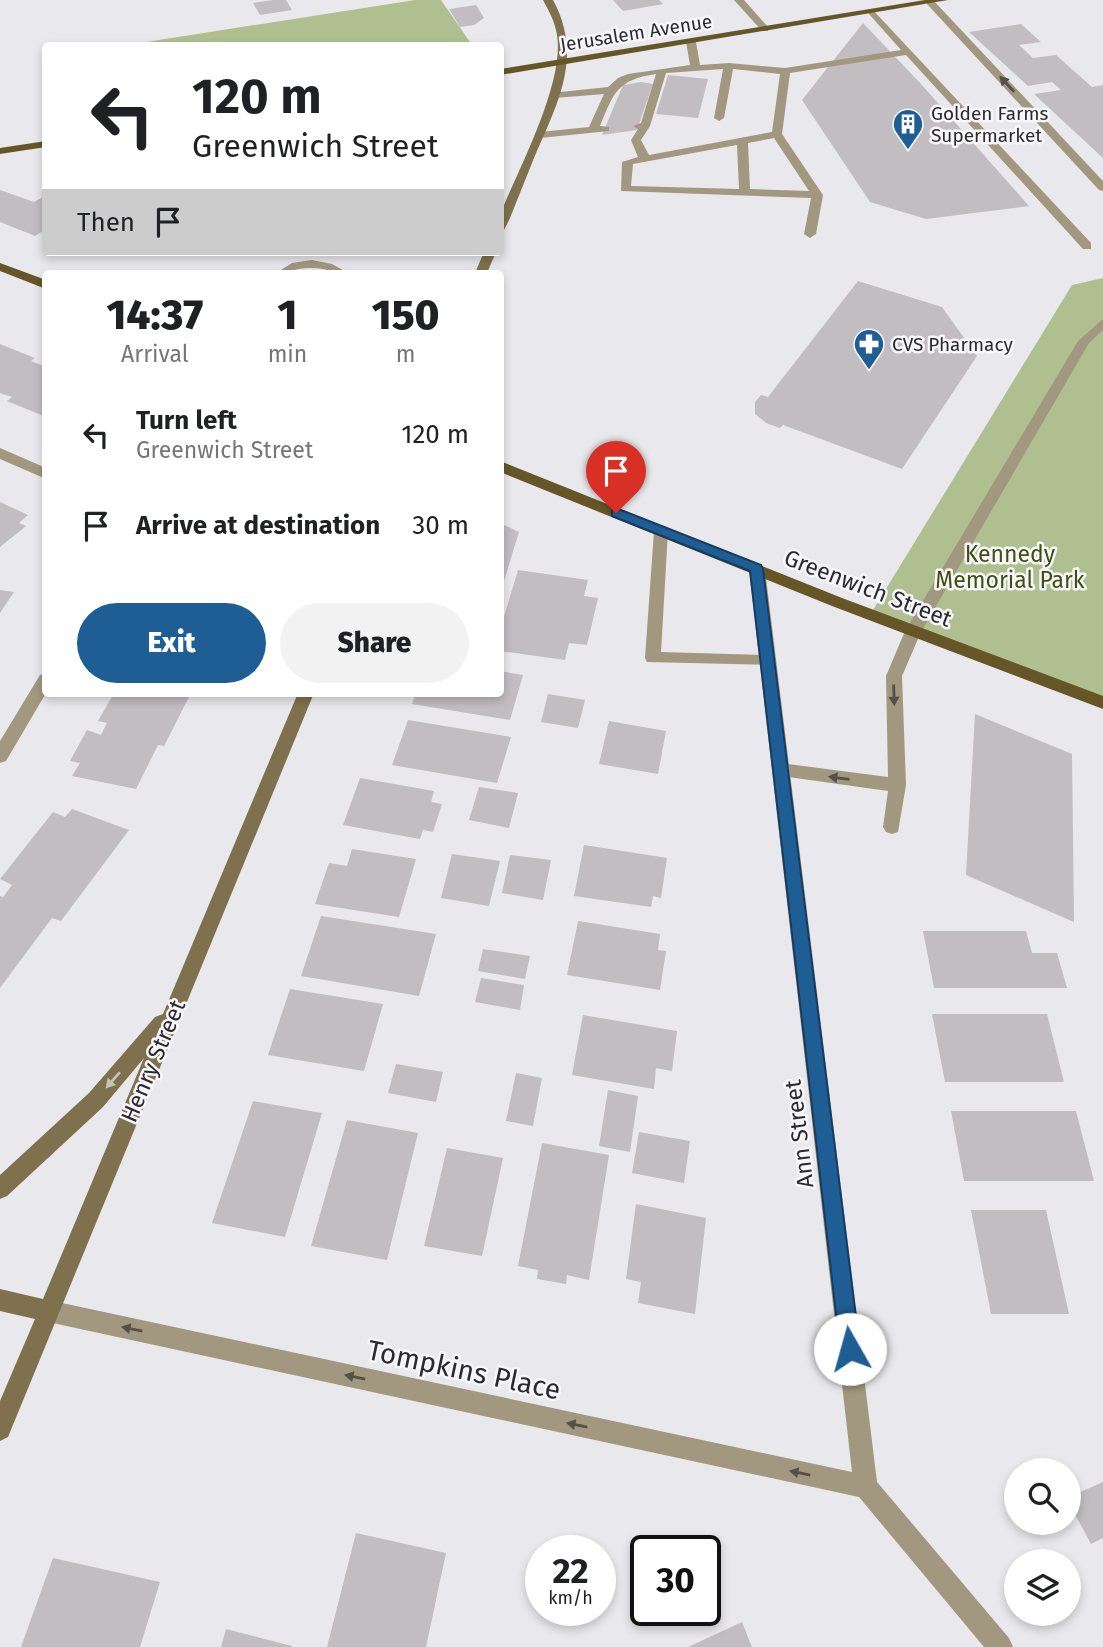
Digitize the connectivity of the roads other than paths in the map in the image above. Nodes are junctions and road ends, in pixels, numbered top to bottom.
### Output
1 (548, 0) edge
2 (739, 0) edge
3 (943, 0) edge
4 (930, 2) junction
5 (872, 12) junction
6 (765, 29) junction
7 (691, 42) junction
8 (908, 52) junction
9 (561, 63) junction
10 (729, 66) junction
11 (696, 68) junction
12 (662, 70) junction
13 (504, 71) edge
14 (785, 71) junction
15 (555, 95) junction
16 (611, 96) junction
17 (719, 118) dead end
18 (777, 134) junction
19 (540, 135) junction
20 (742, 142) junction
21 (42, 145) edge
22 (0, 151) edge
23 (645, 159) junction
24 (1103, 188) edge
25 (745, 193) junction
26 (817, 195) junction
27 (504, 219) edge
28 (810, 234) dead end
29 (1087, 246) dead end
30 (0, 267) edge
31 (289, 270) edge
32 (337, 270) edge
33 (42, 283) edge
34 (1103, 323) edge
35 (0, 453) edge
36 (504, 468) edge
37 (42, 472) edge
38 (661, 531) junction
39 (757, 569) junction
40 (913, 631) junction
41 (768, 661) junction
42 (42, 686) edge
43 (304, 697) edge
44 (1103, 704) edge
45 (0, 756) edge
46 (780, 770) junction
47 (897, 785) junction
48 (892, 827) dead end
49 (174, 1010) junction
50 (0, 1189) edge
51 (0, 1300) edge
52 (48, 1311) junction
53 (0, 1429) edge
54 (866, 1487) junction
55 (1000, 1647) edge

1 - 9 main road
2 - 6 street
3 - 4 main road, Jerusalem Avenue
4 - 5 main road, Jerusalem Avenue
24 -> 4 street
5 - 6 main road, Jerusalem Avenue
5 - 8 street
6 - 7 main road, Jerusalem Avenue
7 - 9 main road, Jerusalem Avenue
7 - 11 street
8 - 14 street
8 - 29 street
9 - 13 main road, Jerusalem Avenue
9 - 15 main road
10 - 11 street
10 - 14 street
10 - 17 street
11 - 12 street
12 - 16 street
12 - 23 street
14 - 18 street
15 - 16 street
15 - 19 main road
16 - 19 street
18 - 20 street
18 - 26 street
19 - 27 main road
20 - 23 street
20 - 25 street
21 - 22 main road
23 - 25 street
25 - 26 street
26 - 28 street
30 - 33 main road
31 - 32 street
34 - 40 street
35 - 37 street
36 - 38 main road, Greenwich Street
38 - 39 main road, Greenwich Street
38 - 41 street
39 - 40 main road, Greenwich Street
39 - 41 street, Ann Street
40 - 44 main road, Greenwich Street
40 -> 47 street
41 - 46 street, Ann Street
42 - 45 street
43 - 49 main road, Henry Street
47 -> 46 street
46 - 54 street, Ann Street
47 - 48 street
49 -> 50 main road
49 - 52 main road, Henry Street
51 - 52 main road
52 - 53 main road, Henry Street
54 -> 52 street, Tompkins Place
54 - 55 street

